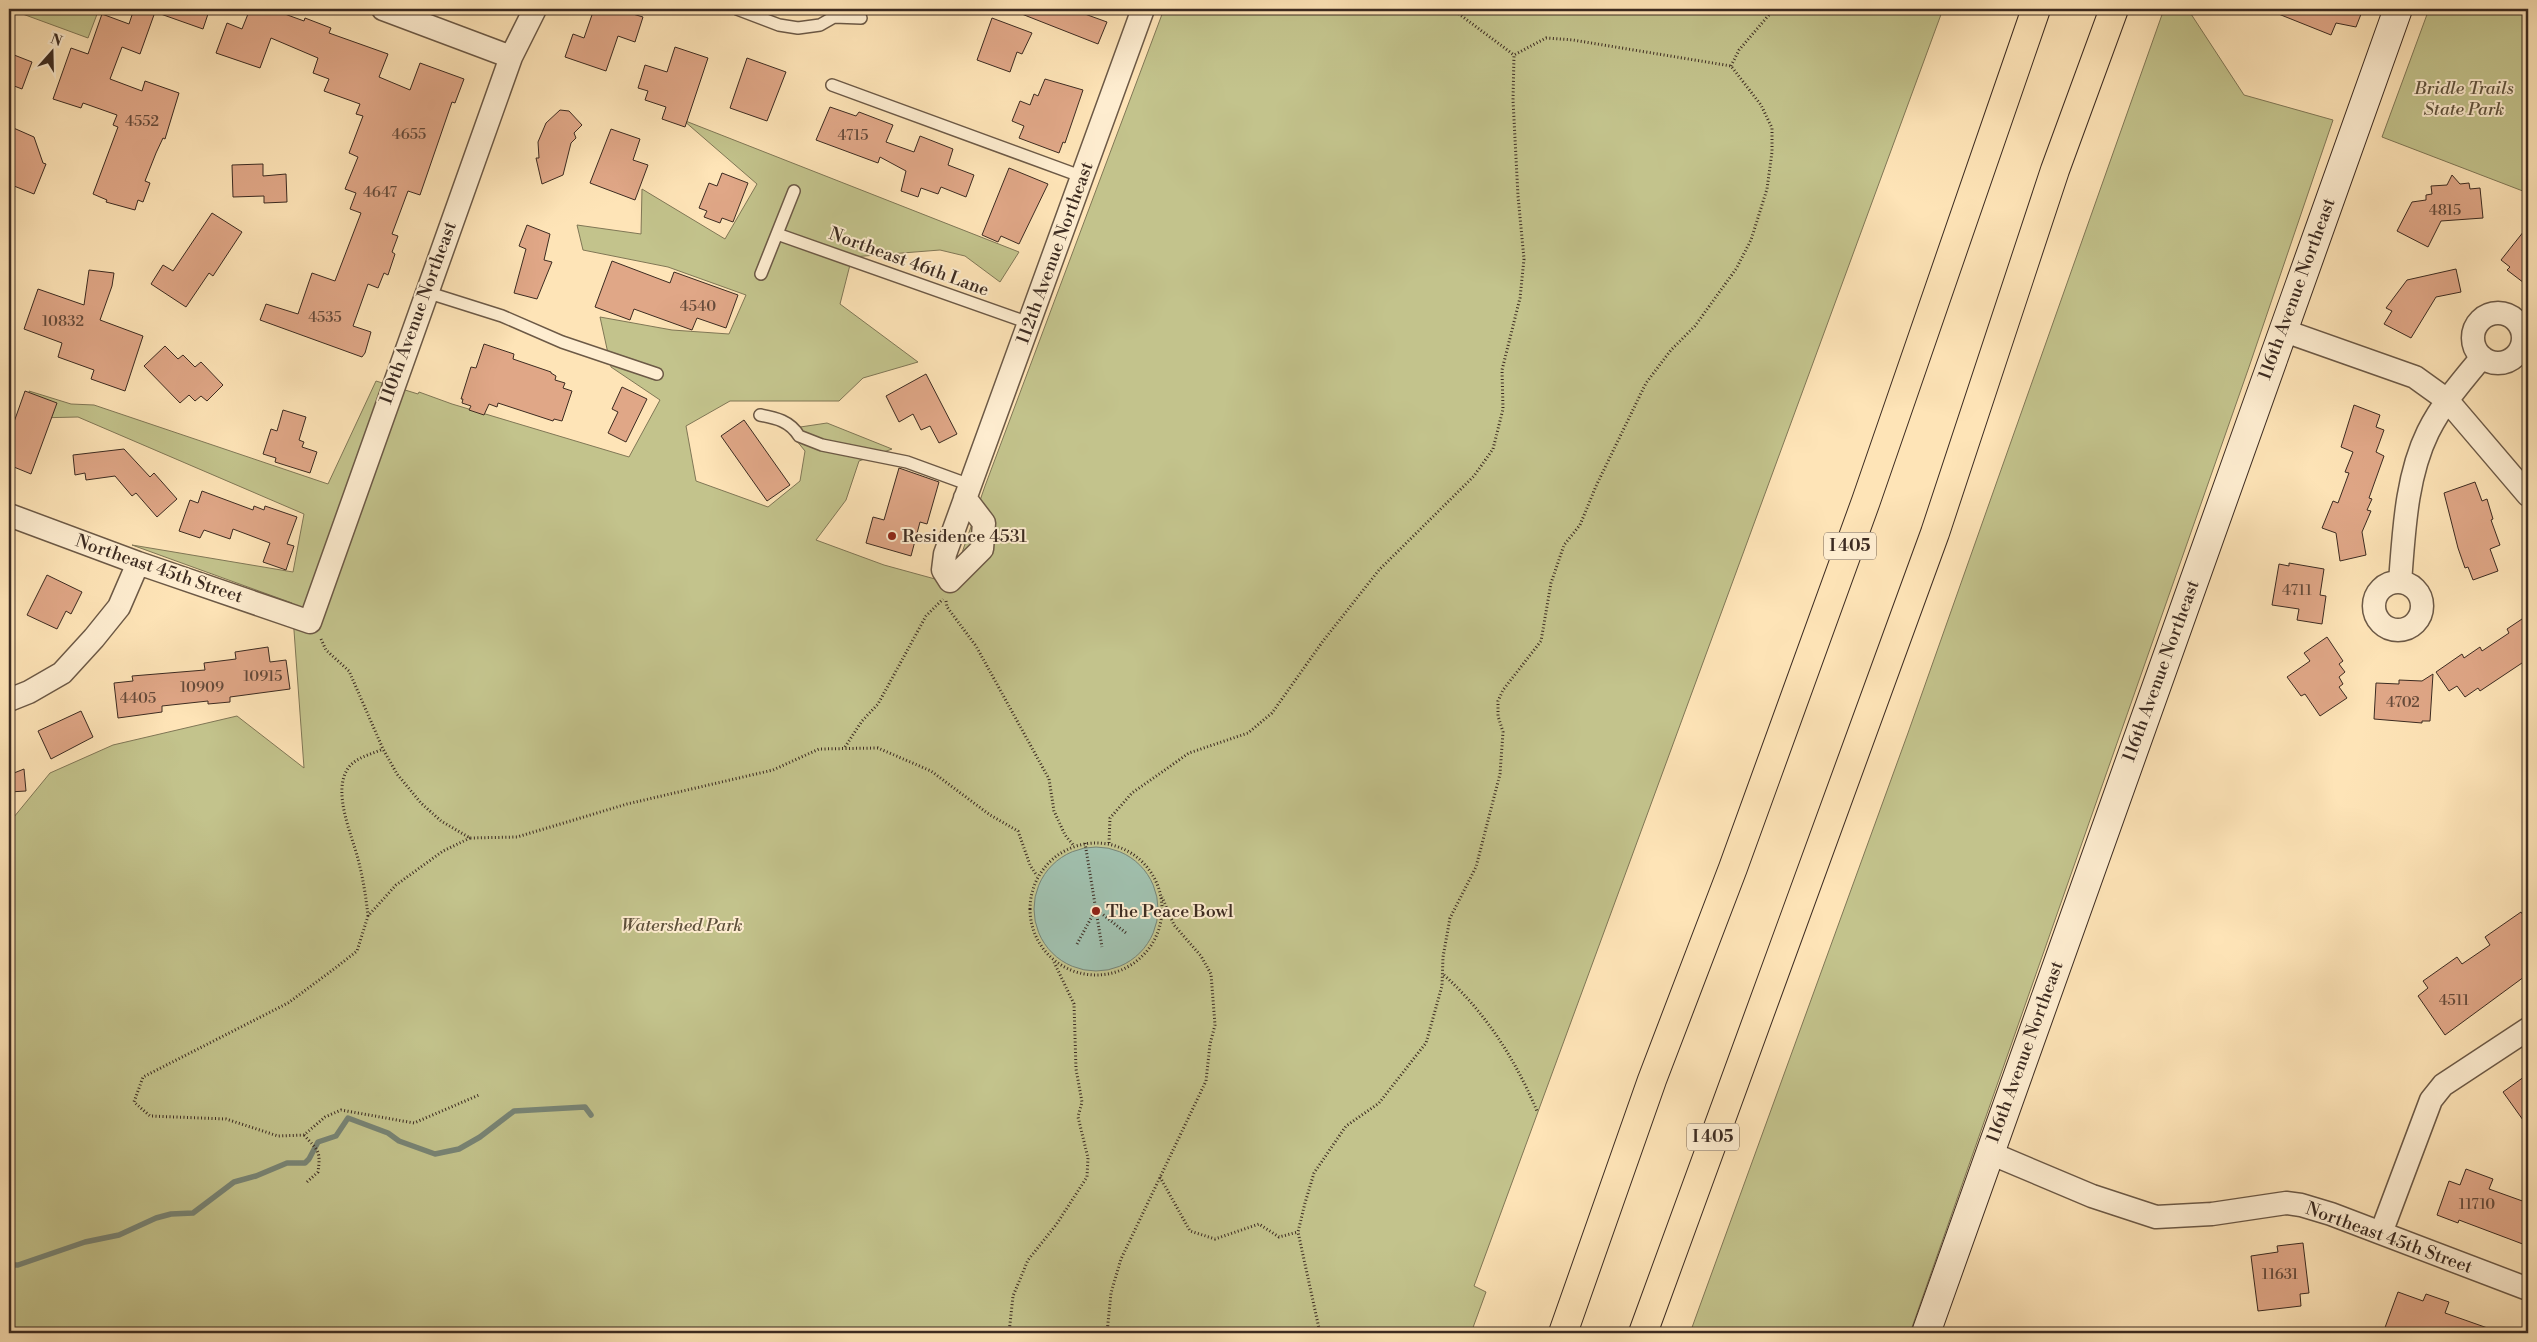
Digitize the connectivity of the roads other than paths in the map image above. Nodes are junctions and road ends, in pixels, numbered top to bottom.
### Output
1 (384, 9) edge
2 (535, 9) edge
3 (737, 9) edge
4 (1143, 9) edge
5 (2036, 9) edge
6 (2114, 9) edge
7 (2398, 9) edge
8 (861, 18) dead end
9 (511, 57) junction
10 (832, 85) dead end
11 (1083, 177) junction
12 (794, 191) dead end
13 (776, 234) junction
14 (761, 274) dead end
15 (426, 292) junction
16 (1029, 323) junction
17 (2282, 330) junction
18 (2482, 357) dead end
19 (657, 374) dead end
20 (2447, 400) junction
21 (760, 415) dead end
22 (968, 491) joint
23 (2528, 495) edge
24 (9, 516) edge
25 (138, 564) junction
26 (2400, 582) dead end
27 (310, 622) joint
28 (9, 700) edge
29 (2528, 1029) edge
30 (1990, 1153) junction
31 (2381, 1233) junction
32 (2528, 1289) edge
33 (1563, 1333) edge
34 (1643, 1333) edge
35 (1926, 1333) edge

1 - 9 street
2 - 9 street, 110th Avenue Northeast
3 - 8 lane
4 - 11 street, 112th Avenue Northeast
5 - 33 highway, I 405
6 - 34 highway, I 405
7 - 17 street, 116th Avenue Northeast
9 - 15 street, 110th Avenue Northeast
10 - 11 lane
11 - 16 street, 112th Avenue Northeast
12 - 13 lane
13 - 14 lane
13 - 16 lane, Northeast 46th Lane
15 - 19 lane
15 - 27 street, 110th Avenue Northeast
16 - 22 street, 112th Avenue Northeast
17 - 20 street
17 - 30 street, 116th Avenue Northeast
18 - 20 street
20 - 23 street
20 - 26 street
21 - 22 lane
24 - 25 street, Northeast 45th Street
25 - 27 street, Northeast 45th Street
25 - 28 street
29 - 31 street
30 - 31 street, Northeast 45th Street
30 - 35 street, 116th Avenue Northeast
31 - 32 street, Northeast 45th Street

